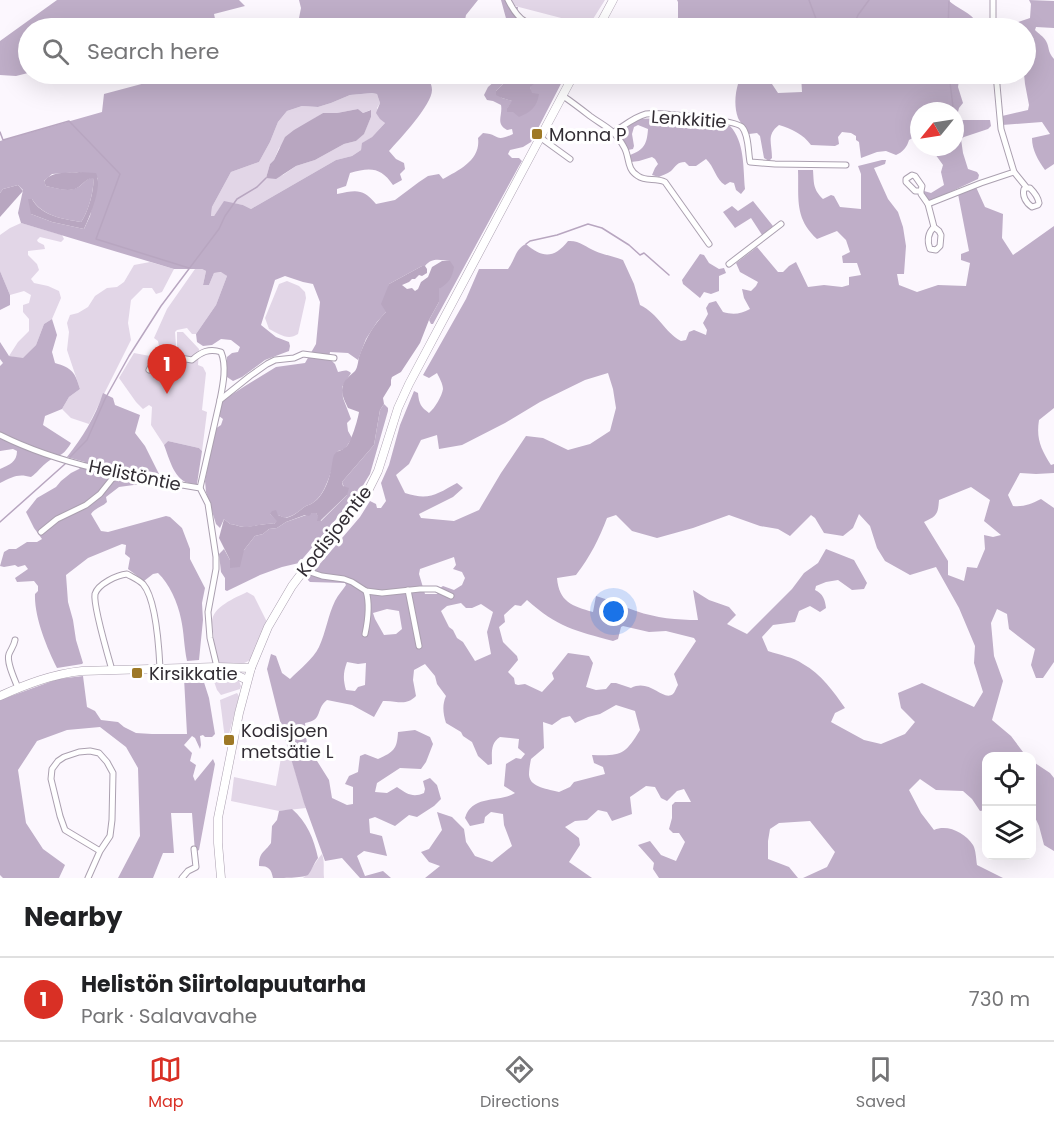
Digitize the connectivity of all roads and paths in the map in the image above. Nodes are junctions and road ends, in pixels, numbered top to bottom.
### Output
1 (508, 0) edge
2 (613, 0) edge
3 (993, 0) edge
4 (521, 18) edge
5 (603, 18) edge
6 (993, 18) edge
7 (569, 84) edge
8 (997, 84) edge
9 (563, 96) junction
10 (614, 132) junction
11 (541, 138) junction
12 (570, 159) dead end
13 (846, 165) dead end
14 (1014, 172) junction
15 (1027, 188) dead end
16 (921, 191) dead end
17 (928, 204) junction
18 (781, 224) dead end
19 (934, 227) dead end
20 (709, 244) dead end
21 (729, 264) dead end
22 (334, 358) dead end
23 (148, 370) dead end
24 (220, 400) junction
25 (0, 435) edge
26 (121, 475) junction
27 (200, 488) junction
28 (41, 532) dead end
29 (304, 570) junction
30 (408, 590) junction
31 (366, 591) junction
32 (451, 596) dead end
33 (365, 634) dead end
34 (15, 640) dead end
35 (419, 646) dead end
36 (218, 667) junction
37 (160, 668) junction
38 (251, 668) junction
39 (112, 670) junction
40 (247, 680) junction
41 (18, 688) junction
42 (0, 696) edge
43 (194, 849) dead end
44 (100, 851) junction
45 (88, 878) edge
46 (182, 878) edge
47 (221, 878) edge

1 - 4 street
2 - 5 street
3 - 6 street
7 - 9 street, Kodisjoentie
8 - 14 street
9 - 10 street
9 - 11 street, Kodisjoentie
10 - 13 street, Lenkkitie
10 - 20 street
11 - 12 street
11 - 29 street, Kodisjoentie
14 - 15 street
14 - 17 street
16 - 17 street
17 - 19 street
18 - 21 street
22 - 24 street
23 - 24 street
24 - 27 street
25 - 26 street, Helistöntie
26 - 27 street, Helistöntie
26 - 28 street
27 - 36 street, Helistöntie
29 - 31 street
29 - 38 street, Kodisjoentie
30 - 31 street
30 - 32 street
30 - 35 street
31 - 33 street
34 - 41 street
36 - 37 street
36 - 38 street
36 - 40 street
37 - 39 street
37 - 39 street
38 - 40 street, Kodisjoentie
39 - 41 street
40 - 47 street, Kodisjoentie
41 - 42 street
43 - 46 street
44 - 44 street
44 - 45 street

